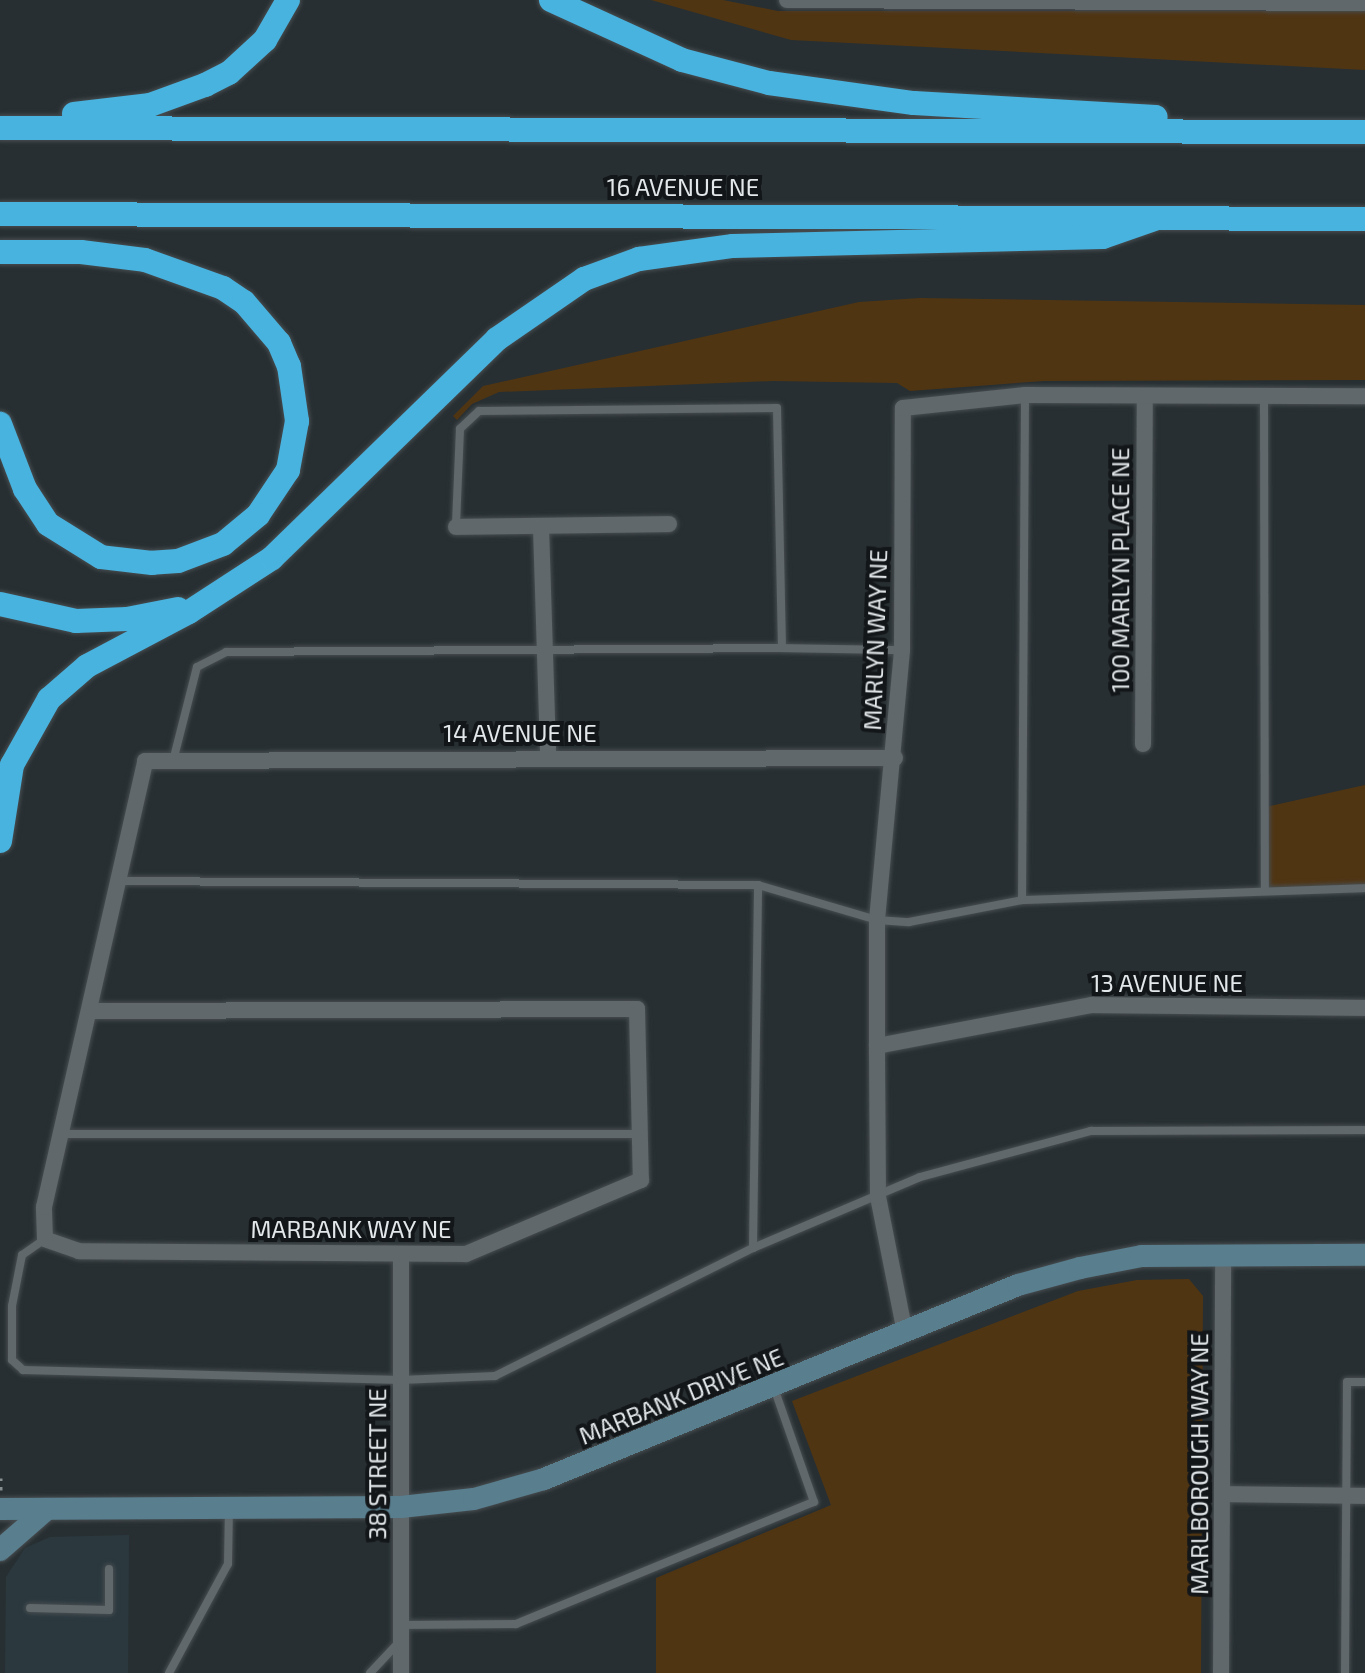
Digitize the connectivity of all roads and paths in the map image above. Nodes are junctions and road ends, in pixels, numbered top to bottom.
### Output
1 (288, 0) edge
2 (551, 0) edge
3 (787, 0) edge
4 (1365, 3) edge
5 (0, 116) edge
6 (0, 128) edge
7 (1261, 132) junction
8 (1365, 132) edge
9 (0, 214) edge
10 (1157, 218) junction
11 (1365, 219) edge
12 (0, 252) edge
13 (1025, 395) junction
14 (1145, 396) junction
15 (1264, 396) junction
16 (1365, 396) edge
17 (0, 424) edge
18 (669, 524) dead end
19 (456, 527) joint
20 (541, 527) junction
21 (224, 591) junction
22 (0, 604) edge
23 (782, 648) junction
24 (902, 650) junction
25 (548, 654) junction
26 (1143, 744) dead end
27 (548, 756) junction
28 (895, 758) junction
29 (173, 761) junction
30 (0, 841) edge
31 (119, 881) junction
32 (758, 885) junction
33 (1365, 888) edge
34 (1265, 891) junction
35 (1022, 900) junction
36 (877, 920) junction
37 (1365, 1008) edge
38 (92, 1011) junction
39 (877, 1046) junction
40 (1365, 1130) edge
41 (63, 1134) junction
42 (640, 1134) junction
43 (878, 1197) junction
44 (45, 1239) junction
45 (753, 1248) junction
46 (401, 1254) junction
47 (1365, 1255) edge
48 (1223, 1256) junction
49 (905, 1333) junction
50 (401, 1380) junction
51 (1365, 1382) edge
52 (774, 1387) junction
53 (1223, 1494) junction
54 (1347, 1496) junction
55 (1365, 1496) edge
56 (401, 1507) junction
57 (229, 1508) junction
58 (0, 1509) edge
59 (47, 1509) junction
60 (0, 1550) edge
61 (109, 1569) dead end
62 (30, 1608) dead end
63 (401, 1633) junction
64 (169, 1673) edge
65 (370, 1673) edge
66 (401, 1673) edge
67 (1221, 1673) edge
68 (1345, 1673) edge

1 - 5 highway
2 - 7 highway
3 - 4 street
6 - 7 highway
7 - 8 highway
9 - 10 highway, 16 AVENUE NE
10 - 11 highway, 16 AVENUE NE
10 - 21 highway
12 - 17 highway
13 - 14 street, MARLYN WAY NE
13 - 24 street, MARLYN WAY NE
13 - 35 lane
14 - 15 street, MARLYN WAY NE
14 - 26 street, 100 MARLYN PLACE NE
15 - 16 street, MARLYN WAY NE
15 - 34 lane
18 - 20 street
19 - 20 street
19 - 23 lane
20 - 25 street
21 - 22 highway
21 - 30 highway
23 - 24 lane
23 - 25 lane
24 - 28 street, MARLYN WAY NE
25 - 27 street
25 - 29 lane
27 - 28 street, 14 AVENUE NE
27 - 29 street, 14 AVENUE NE
28 - 36 street, MARLYN WAY NE
29 - 31 street, 14 AVENUE NE
31 - 32 lane
31 - 38 street
32 - 36 lane
32 - 45 lane
33 - 34 lane
34 - 35 lane
35 - 36 lane
36 - 39 street, MARLYN WAY NE
37 - 39 street, 13 AVENUE NE
38 - 41 street
38 - 42 street, MARBANK WAY NE
39 - 43 street, MARLYN WAY NE
40 - 43 lane
41 - 42 lane
41 - 44 street
42 - 46 street, MARBANK WAY NE
43 - 45 lane
43 - 49 street, MARLYN WAY NE
44 - 46 street, MARBANK WAY NE
44 - 50 lane
45 - 50 lane
46 - 50 street, 38 STREET NE
47 - 48 street, MARBANK DRIVE NE
48 - 49 street, MARBANK DRIVE NE
48 - 53 street, MARLBOROUGH WAY NE
49 - 52 street, MARBANK DRIVE NE
50 - 56 street, 38 STREET NE
51 - 54 lane
52 - 56 street, MARBANK DRIVE NE
52 - 63 lane
53 - 54 street
53 - 67 street, MARLBOROUGH WAY NE
54 - 55 street
54 - 68 lane
56 - 57 street, MARBANK DRIVE NE
56 - 63 street, 38 STREET NE
57 - 59 street, MARBANK DRIVE NE
57 - 64 lane
58 - 59 street, MARBANK DRIVE NE
59 - 60 street
61 - 62 lane
63 - 65 lane
63 - 66 street, 38 STREET NE

